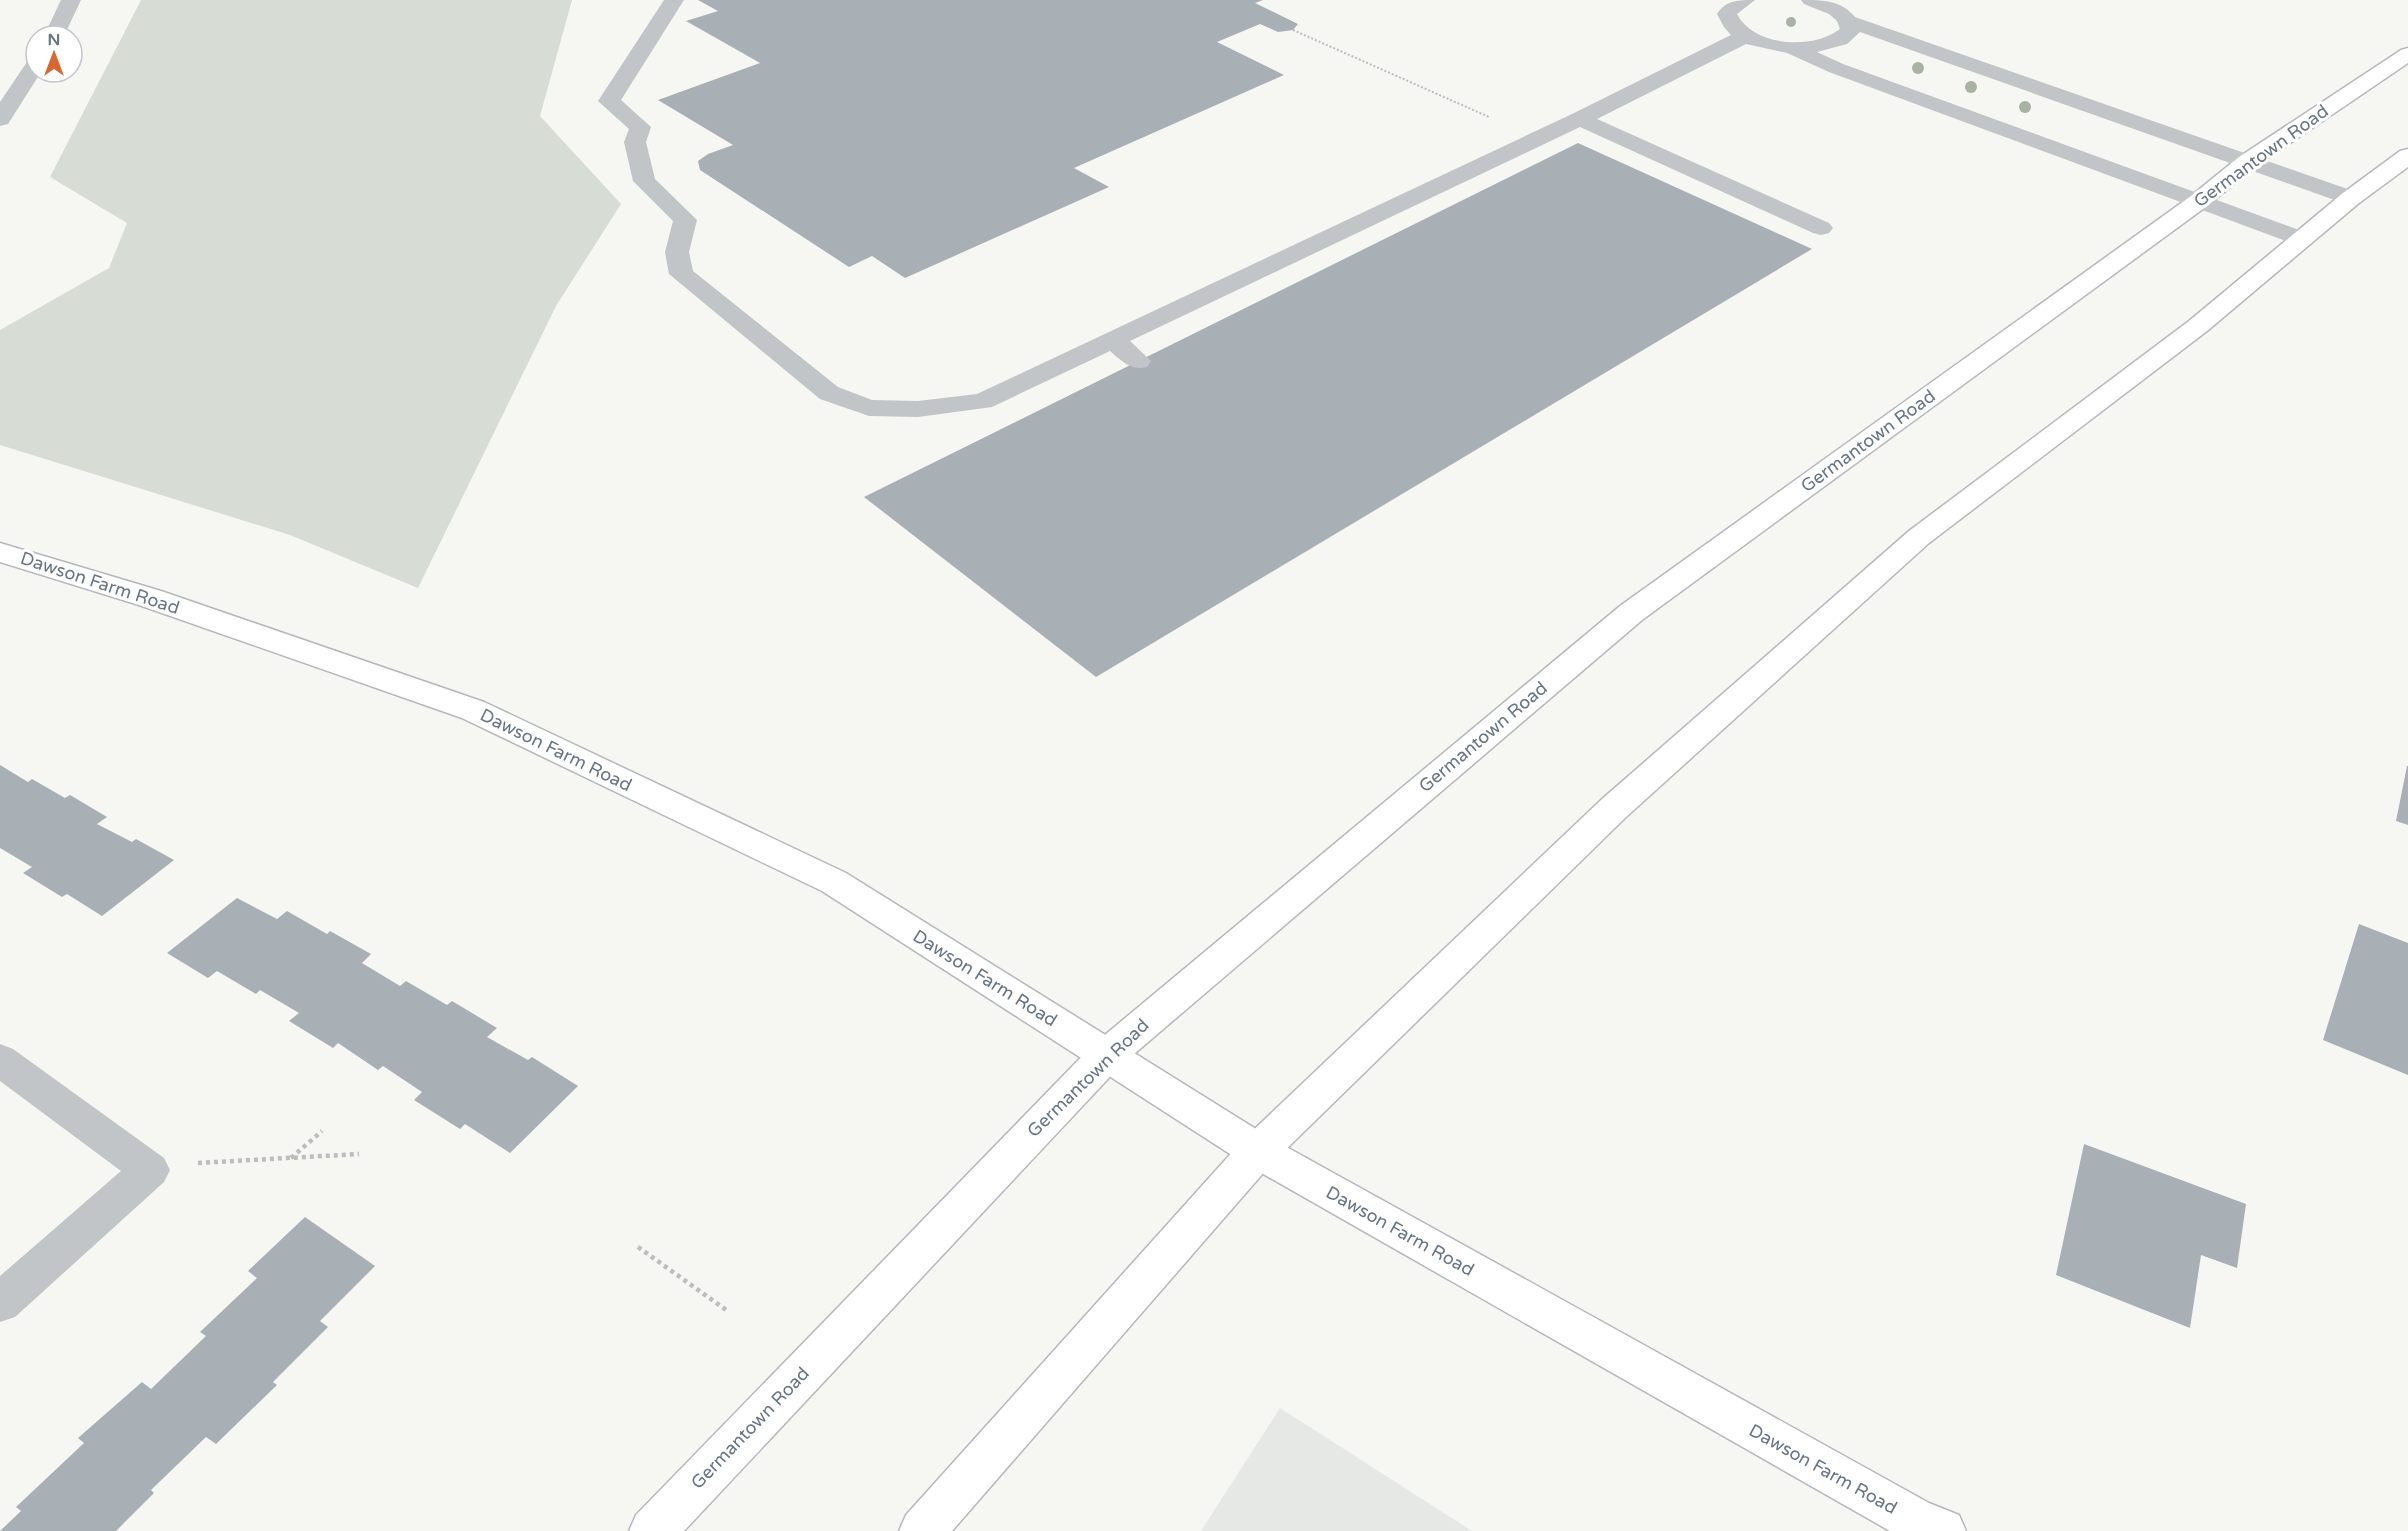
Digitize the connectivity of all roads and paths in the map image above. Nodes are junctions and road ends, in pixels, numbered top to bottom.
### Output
1 (71, 0) edge
2 (674, 0) edge
3 (1739, 1) edge
4 (1820, 1) edge
5 (1850, 22) junction
6 (62, 24) edge
7 (1293, 30) dead end
8 (1745, 36) junction
9 (1790, 47) junction
10 (2408, 54) edge
11 (24, 82) edge
12 (0, 119) edge
13 (1580, 119) junction
14 (1538, 139) junction
15 (2408, 156) edge
16 (2247, 162) junction
17 (2351, 198) junction
18 (2199, 201) junction
19 (1821, 228) dead end
20 (2302, 239) junction
21 (1112, 340) junction
22 (1138, 361) dead end
23 (0, 552) edge
24 (1107, 1055) junction
25 (1, 1063) edge
26 (322, 1131) dead end
27 (1258, 1151) junction
28 (359, 1154) dead end
29 (290, 1158) junction
30 (150, 1170) junction
31 (638, 1247) dead end
32 (0, 1303) edge
33 (729, 1312) dead end
34 (1927, 1527) edge
35 (652, 1531) edge
36 (922, 1531) edge

1 - 6 street
2 - 21 street
3 - 8 street
4 - 5 street
5 - 9 street
5 - 16 street
7 - 14 path
8 - 9 street
8 - 13 street
9 - 18 street
10 - 16 main road, Germantown Road
11 - 12 street
13 - 14 street
13 - 19 street
14 - 21 street
15 - 17 main road
16 - 17 street
16 - 18 main road, Germantown Road
17 - 20 main road
18 - 20 street
18 - 24 main road, Germantown Road
20 - 27 main road
21 - 22 street
23 - 24 main road, Dawson Farm Road
24 - 27 main road, Dawson Farm Road
24 - 35 main road, Germantown Road
25 - 30 street
26 - 29 path
27 - 34 main road, Dawson Farm Road
27 - 36 main road
28 - 29 path
29 - 30 path
30 - 32 street
31 - 33 path

